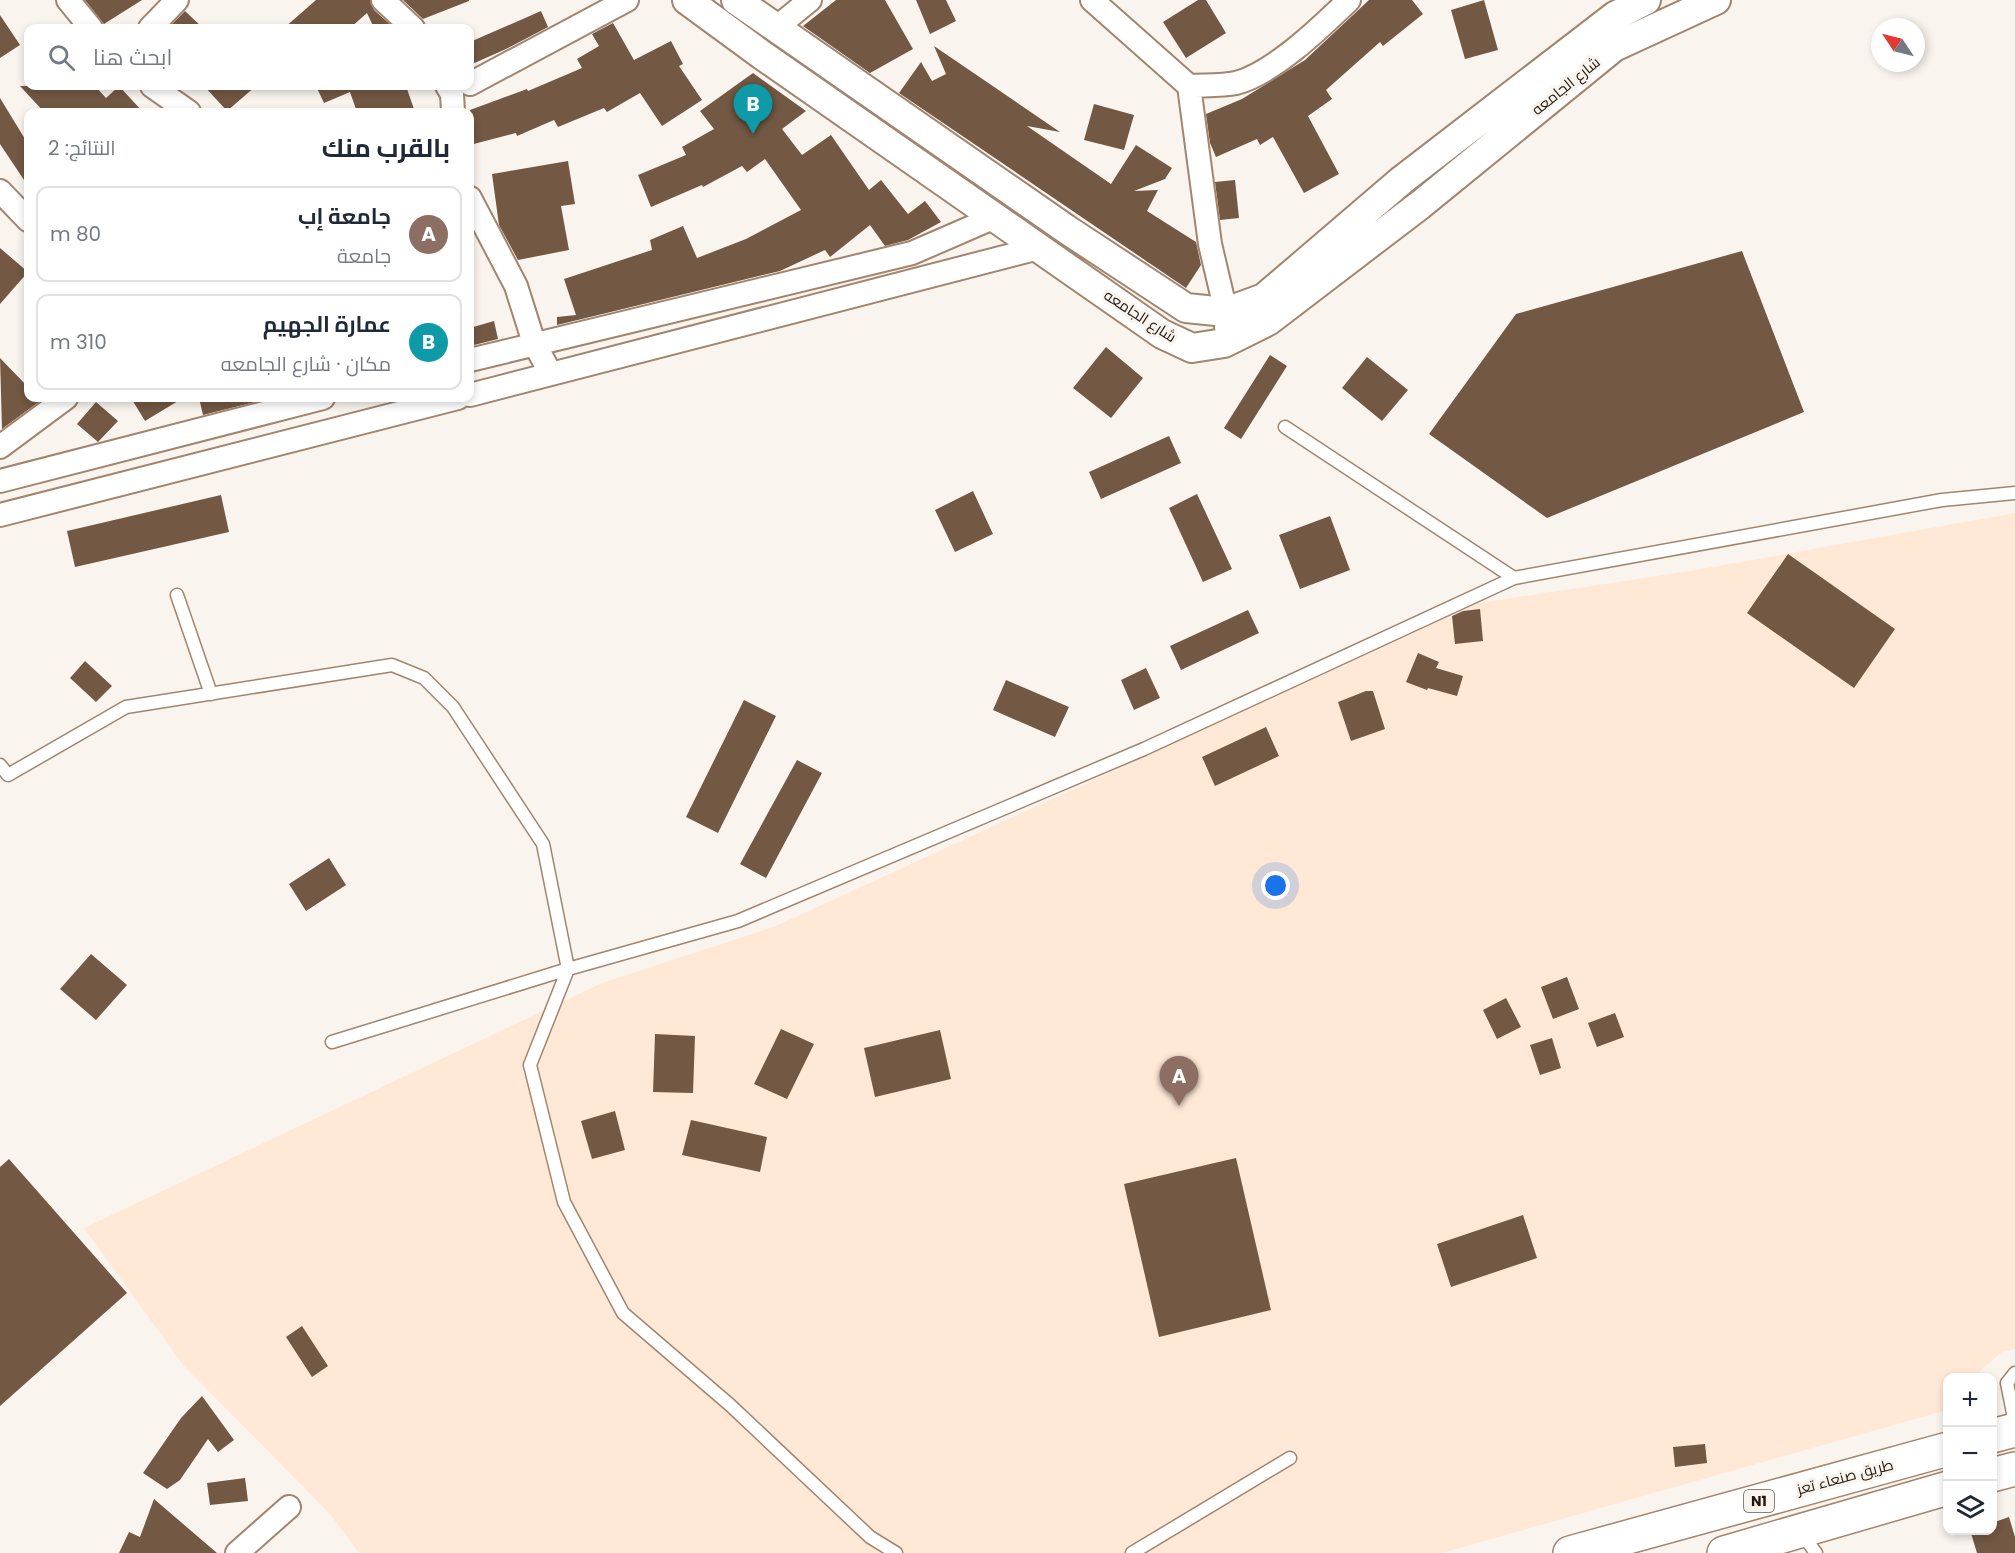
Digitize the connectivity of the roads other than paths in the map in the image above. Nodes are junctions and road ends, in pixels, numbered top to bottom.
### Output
1 (68, 0) edge
2 (177, 0) edge
3 (383, 0) edge
4 (627, 0) edge
5 (687, 0) edge
6 (736, 0) edge
7 (810, 0) edge
8 (1092, 0) edge
9 (1349, 0) edge
10 (1646, 0) edge
11 (1716, 0) edge
12 (88, 24) edge
13 (154, 24) edge
14 (409, 24) edge
15 (777, 27) junction
16 (474, 83) edge
17 (1189, 86) junction
18 (158, 90) edge
19 (183, 108) edge
20 (0, 191) edge
21 (474, 206) edge
22 (24, 216) edge
23 (995, 217) junction
24 (1039, 248) junction
25 (1227, 312) junction
26 (534, 343) junction
27 (1224, 343) junction
28 (474, 359) edge
29 (551, 374) junction
30 (474, 394) edge
31 (61, 402) edge
32 (307, 402) edge
33 (442, 402) edge
34 (1285, 427) dead end
35 (0, 447) edge
36 (2, 476) edge
37 (2015, 493) edge
38 (26, 508) junction
39 (0, 515) edge
40 (1514, 578) junction
41 (177, 595) dead end
42 (211, 694) junction
43 (3, 774) edge
44 (568, 969) junction
45 (332, 1042) dead end
46 (2015, 1373) edge
47 (2015, 1423) edge
48 (2015, 1430) edge
49 (1997, 1435) edge
50 (1943, 1450) edge
51 (1290, 1458) dead end
52 (2015, 1469) edge
53 (1997, 1474) edge
54 (1943, 1490) edge
55 (289, 1507) dead end
56 (1808, 1542) edge
57 (237, 1553) edge
58 (896, 1553) edge
59 (1132, 1553) edge
60 (1570, 1553) edge
61 (1724, 1553) edge

1 - 12 street
2 - 13 street
3 - 14 street
4 - 16 street
5 - 23 street, شارع الجامعه
6 - 15 street, شارع الجامعه
7 - 15 street
8 - 17 street
9 - 17 street
10 - 25 street, شارع الجامعه
11 - 27 street, شارع الجامعه
15 - 25 street, شارع الجامعه
17 - 25 street
18 - 19 street
20 - 22 street
21 - 26 street
23 - 24 street, شارع الجامعه
23 - 26 street
24 - 27 street, شارع الجامعه
24 - 29 street
25 - 27 street
26 - 28 street
26 - 29 street
29 - 30 street
31 - 35 street
32 - 36 street
33 - 38 street
34 - 40 lane
36 - 38 street
37 - 40 lane
38 - 39 street
40 - 44 lane
41 - 42 lane
42 - 43 lane
42 - 44 lane
44 - 45 lane
44 - 58 lane
46 - 47 lane
48 - 49 highway
50 - 60 highway, طريق صنعاء تعز / N1
51 - 59 lane
52 - 53 highway
54 - 56 highway
55 - 57 street
56 - 61 highway

